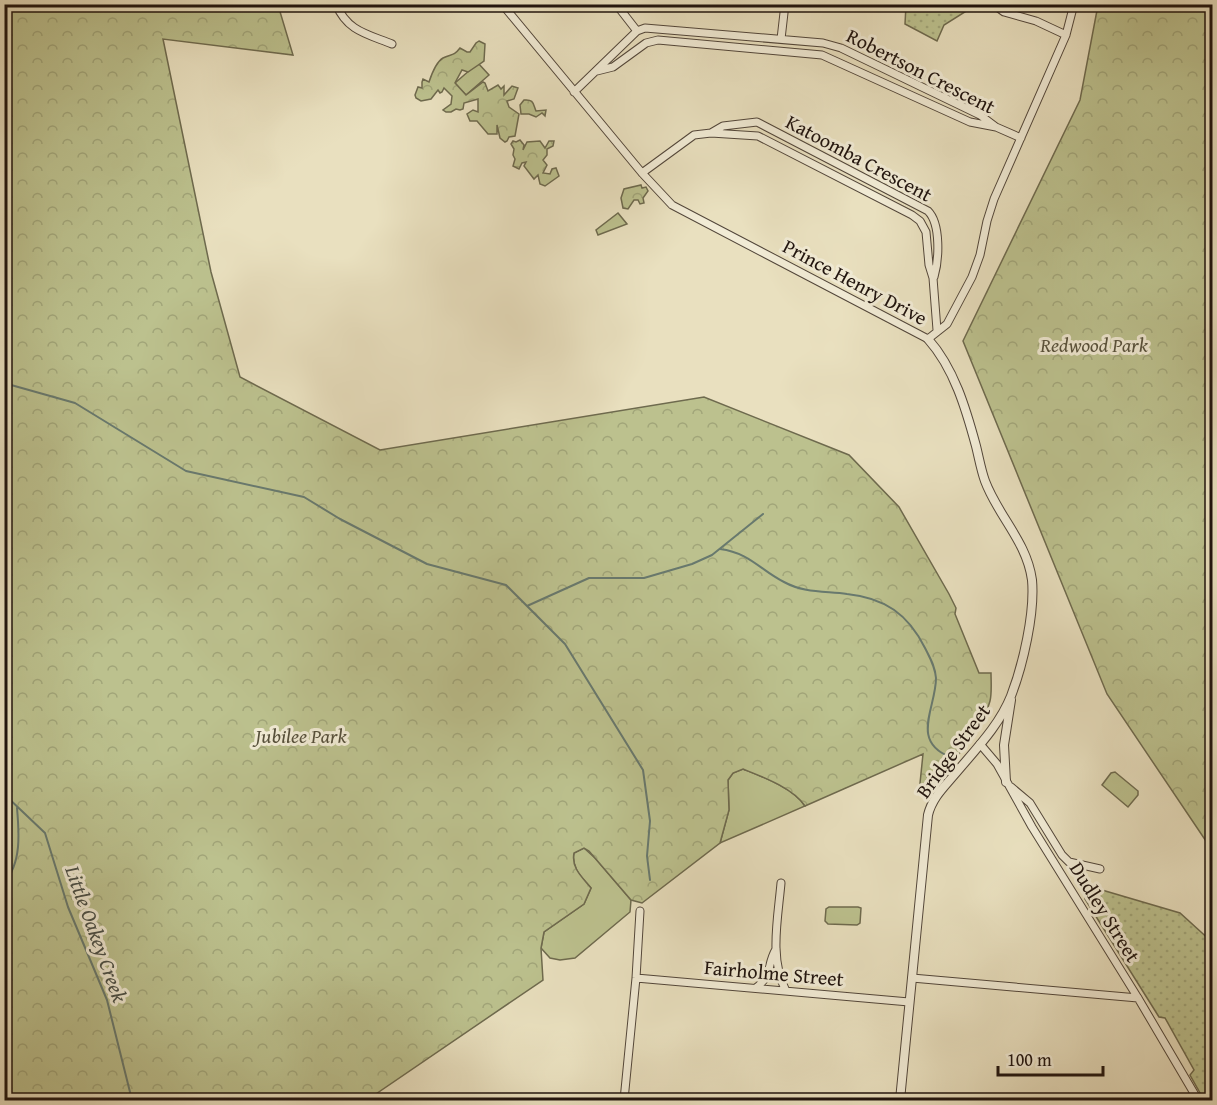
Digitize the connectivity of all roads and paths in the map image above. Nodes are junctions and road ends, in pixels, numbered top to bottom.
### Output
1 (336, 4) edge
2 (502, 4) edge
3 (616, 4) edge
4 (785, 4) edge
5 (993, 4) edge
6 (1074, 4) edge
7 (637, 31) junction
8 (1066, 35) junction
9 (781, 39) junction
10 (392, 44) dead end
11 (597, 71) junction
12 (574, 92) junction
13 (996, 128) junction
14 (711, 133) junction
15 (1021, 138) junction
16 (642, 173) junction
17 (933, 278) junction
18 (937, 330) junction
19 (928, 339) junction
20 (1011, 697) junction
21 (980, 744) junction
22 (1007, 784) junction
23 (1100, 869) dead end
24 (782, 883) dead end
25 (640, 911) dead end
26 (776, 949) junction
27 (636, 978) junction
28 (912, 978) junction
29 (756, 988) junction
30 (786, 990) junction
31 (1138, 998) junction
32 (909, 1002) junction
33 (624, 1101) edge
34 (900, 1101) edge
35 (1198, 1101) edge

1 - 10 street
2 - 12 street, Prince Henry Drive
3 - 7 street
4 - 9 street
5 - 8 street
6 - 8 street, Prince Henry Drive
7 - 9 street, Robertson Crescent
7 - 11 street, Robertson Crescent
8 - 15 street, Prince Henry Drive
9 - 13 street, Robertson Crescent
11 - 12 street, Robertson Crescent
11 - 13 street, Robertson Crescent
12 - 16 street, Prince Henry Drive
13 - 15 street, Robertson Crescent
14 - 16 street, Katoomba Crescent
14 - 17 street, Katoomba Crescent
14 - 17 street, Katoomba Crescent
15 - 18 street, Prince Henry Drive
16 - 19 street, Prince Henry Drive
17 - 18 street, Katoomba Crescent
18 - 19 street, Prince Henry Drive
19 - 20 street, Bridge Street
20 - 21 street, Bridge Street
20 - 22 street
21 - 22 street, Dudley Street
21 - 28 street, Bridge Street
22 - 23 street
22 - 31 street, Dudley Street
24 - 26 street
25 - 27 street
26 - 29 street
26 - 30 street
27 - 29 street, Fairholme Street
27 - 33 street
28 - 31 street
28 - 32 street, Bridge Street
29 - 30 street, Fairholme Street
30 - 32 street, Fairholme Street
31 - 35 street, Dudley Street
32 - 34 street, Bridge Street

